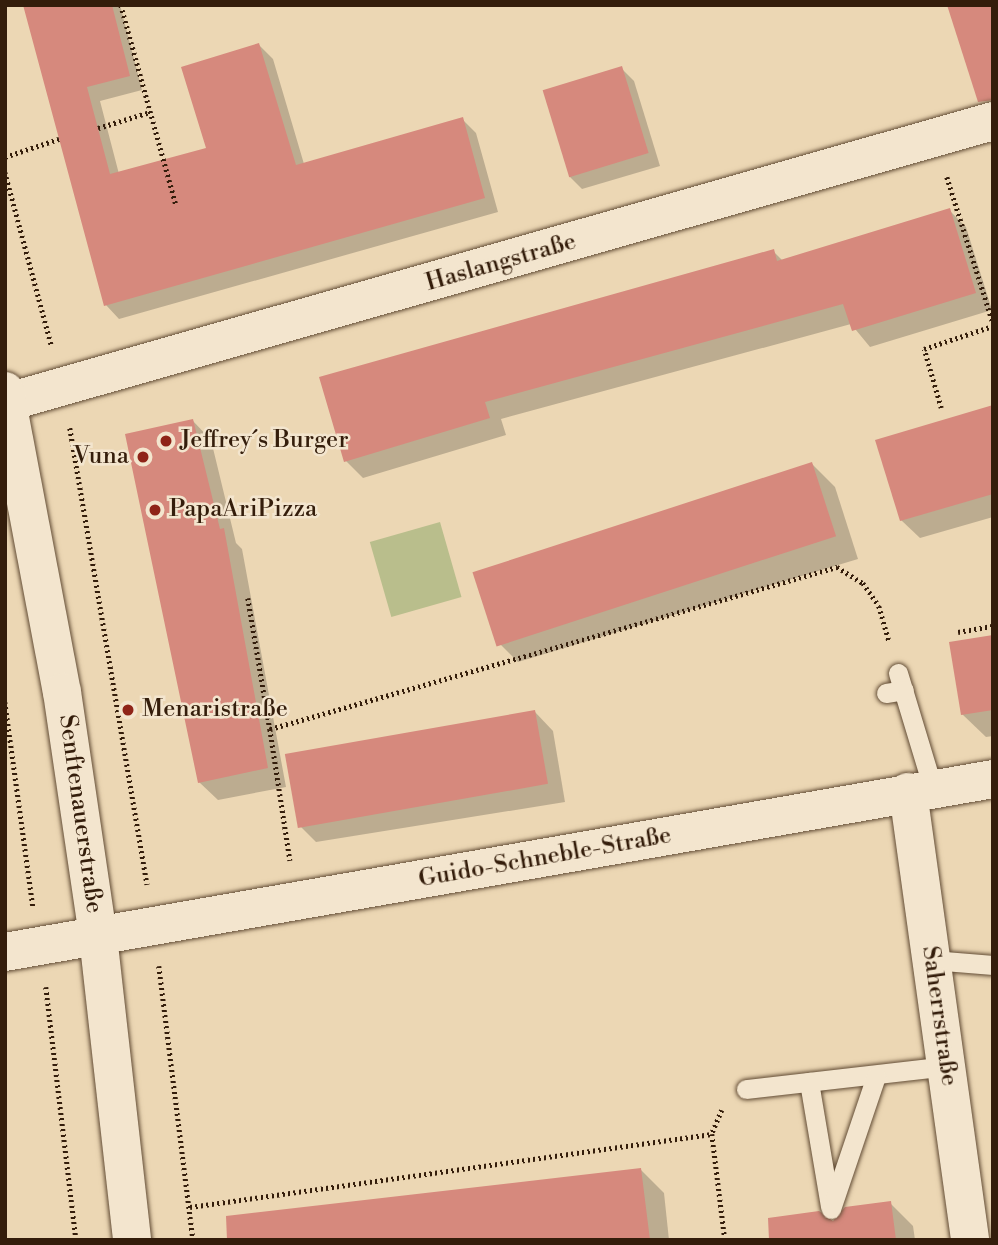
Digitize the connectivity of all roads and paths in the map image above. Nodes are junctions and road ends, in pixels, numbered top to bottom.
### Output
1 (121, 5) edge
2 (150, 112) junction
3 (993, 121) edge
4 (97, 128) dead end
5 (59, 139) dead end
6 (936, 139) junction
7 (5, 157) edge
8 (5, 172) edge
9 (176, 205) dead end
10 (993, 324) edge
11 (62, 389) junction
12 (7, 397) edge
13 (941, 408) dead end
14 (248, 598) dead end
15 (993, 626) edge
16 (958, 632) dead end
17 (896, 685) joint
18 (270, 729) junction
19 (993, 779) edge
20 (920, 790) junction
21 (297, 901) junction
22 (154, 925) junction
23 (98, 936) junction
24 (5, 952) edge
25 (932, 960) junction
26 (993, 965) edge
27 (947, 1066) junction
28 (876, 1076) junction
29 (809, 1082) junction
30 (746, 1089) joint
31 (712, 1133) junction
32 (189, 1207) junction
33 (132, 1240) edge
34 (193, 1240) edge
35 (725, 1240) edge
36 (970, 1240) edge

1 - 2 path
2 - 4 path
2 - 9 path
3 - 6 street, Haslangstraße
5 - 7 path
6 - 10 path
6 - 11 street, Haslangstraße
8 - 11 path
10 - 13 path
11 - 12 street, Haslangstraße
11 - 22 path
12 - 23 street, Senftenauerstraße
14 - 18 path
15 - 16 path
17 - 18 path
17 - 20 lane
18 - 21 path
19 - 20 street, Guido-Schneble-Straße
20 - 21 street, Guido-Schneble-Straße
20 - 25 street, Saherrstraße
21 - 22 street, Guido-Schneble-Straße
22 - 23 street, Guido-Schneble-Straße
22 - 32 path
23 - 24 street
23 - 33 street, Senftenauerstraße
25 - 26 lane
25 - 27 street, Saherrstraße
27 - 28 lane
27 - 36 street, Saherrstraße
28 - 29 lane
28 - 29 lane
29 - 30 lane
30 - 31 path
31 - 32 path
31 - 35 path
32 - 34 path

